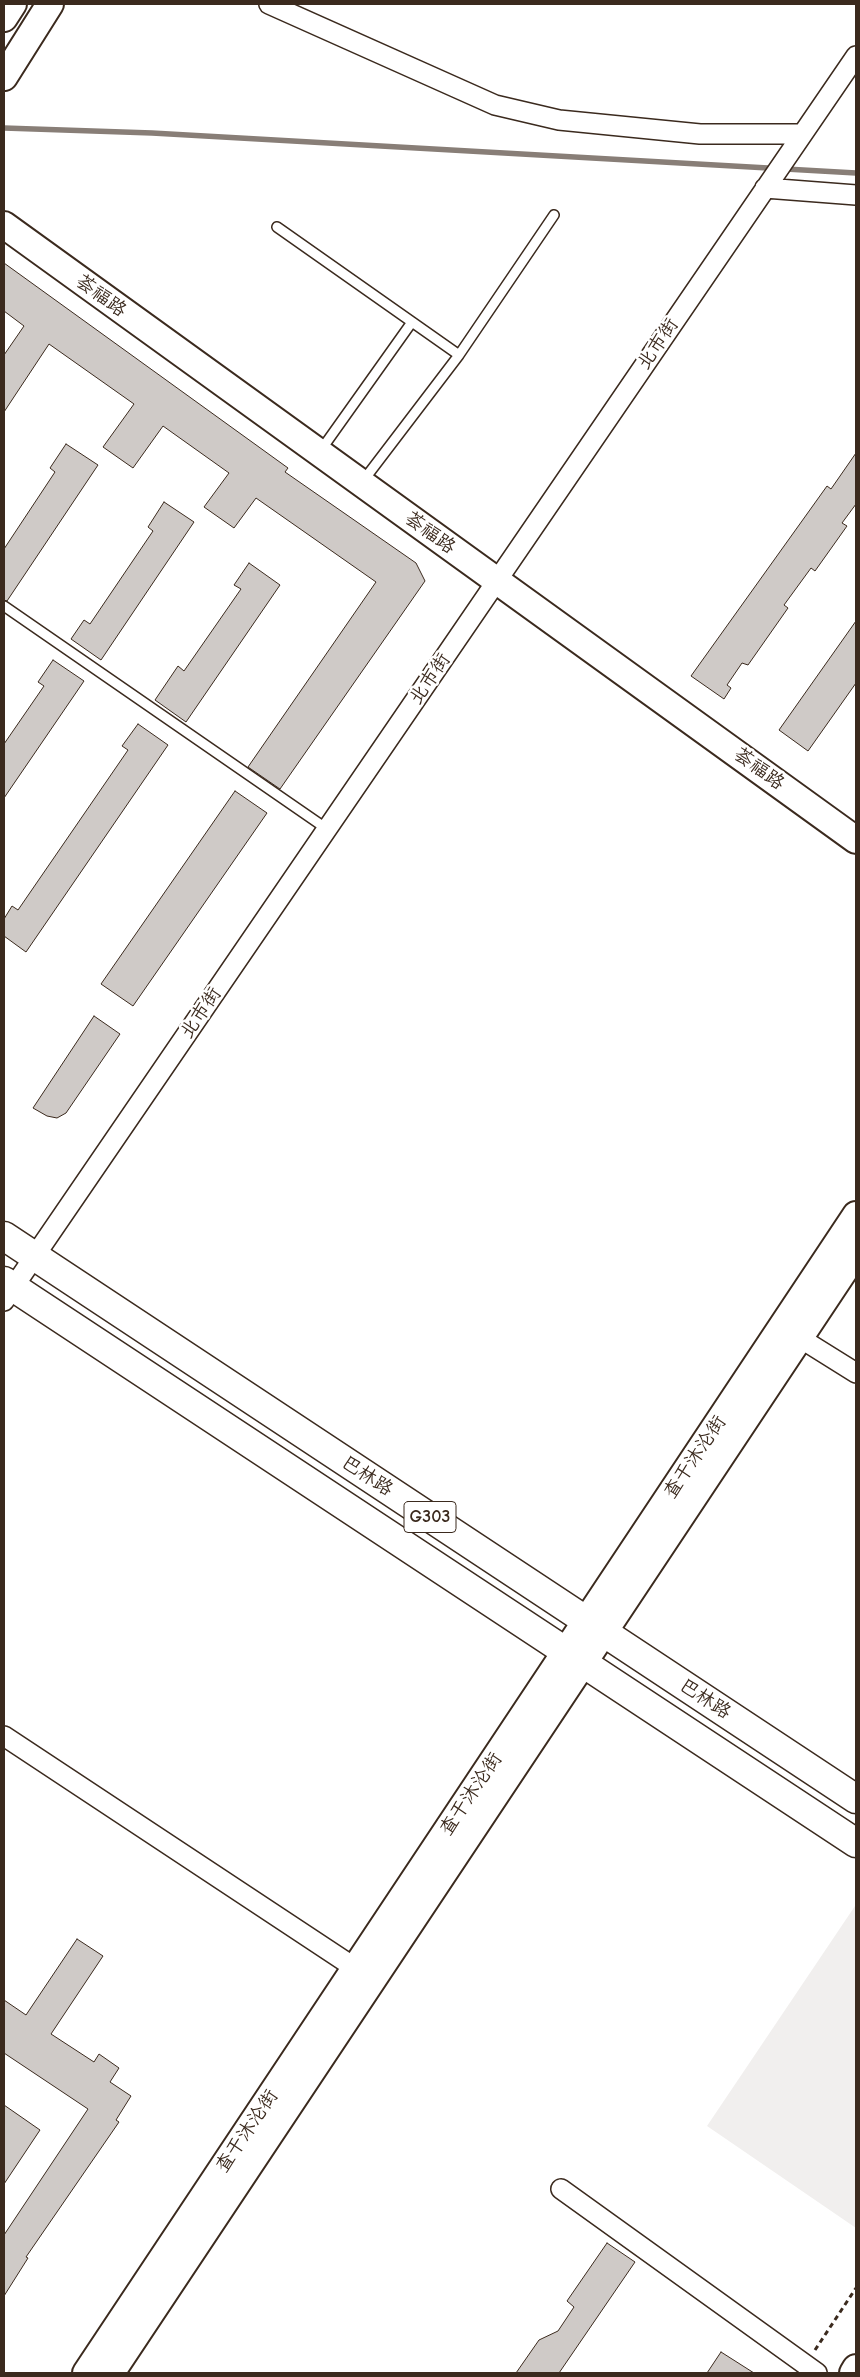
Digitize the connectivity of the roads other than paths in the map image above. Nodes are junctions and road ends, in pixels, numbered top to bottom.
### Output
1 (13, 4) edge
2 (50, 4) edge
3 (269, 4) edge
4 (4, 18) edge
5 (856, 56) edge
6 (4, 77) edge
7 (802, 134) junction
8 (765, 188) junction
9 (856, 195) edge
10 (554, 215) dead end
11 (4, 225) edge
12 (277, 227) dead end
13 (412, 322) junction
14 (459, 355) junction
15 (319, 453) junction
16 (362, 484) junction
17 (496, 580) junction
18 (4, 606) edge
19 (327, 829) junction
20 (856, 840) edge
21 (856, 1215) edge
22 (4, 1236) edge
23 (856, 1253) edge
24 (35, 1256) junction
25 (7, 1290) edge
26 (800, 1338) junction
27 (856, 1373) edge
28 (596, 1626) junction
29 (575, 1657) junction
30 (4, 1736) edge
31 (856, 1799) edge
32 (856, 1843) edge
33 (355, 1968) junction
34 (561, 2189) dead end
35 (856, 2368) edge
36 (812, 2369) edge
37 (86, 2373) edge
38 (111, 2373) edge
39 (853, 2373) edge

1 - 4 street
2 - 6 street
3 - 7 street
5 - 7 street, 北市街
7 - 8 street, 北市街
8 - 9 street
8 - 17 street, 北市街
10 - 14 lane
11 - 15 street, 荟福路
12 - 13 lane
13 - 14 lane
13 - 15 lane
14 - 16 lane
15 - 16 street, 荟福路
16 - 17 street, 荟福路
17 - 19 street, 北市街
17 - 20 street, 荟福路
18 - 19 lane
19 - 24 street, 北市街
21 - 28 street, 查干沐沦街
22 - 24 main road, 巴林路 / G303
23 - 26 street, 查干沐沦街
24 - 25 street, 北市街
24 - 28 main road, 巴林路 / G303
25 - 29 main road, 巴林路 / G303
26 - 27 street
26 - 28 street, 查干沐沦街
28 - 29 street, 查干沐沦街
28 - 31 main road, 巴林路 / G303
29 - 32 main road, 巴林路 / G303
29 - 33 street, 查干沐沦街
29 - 38 street, 查干沐沦街
30 - 33 street
33 - 37 street, 查干沐沦街
34 - 36 street
35 - 39 street

